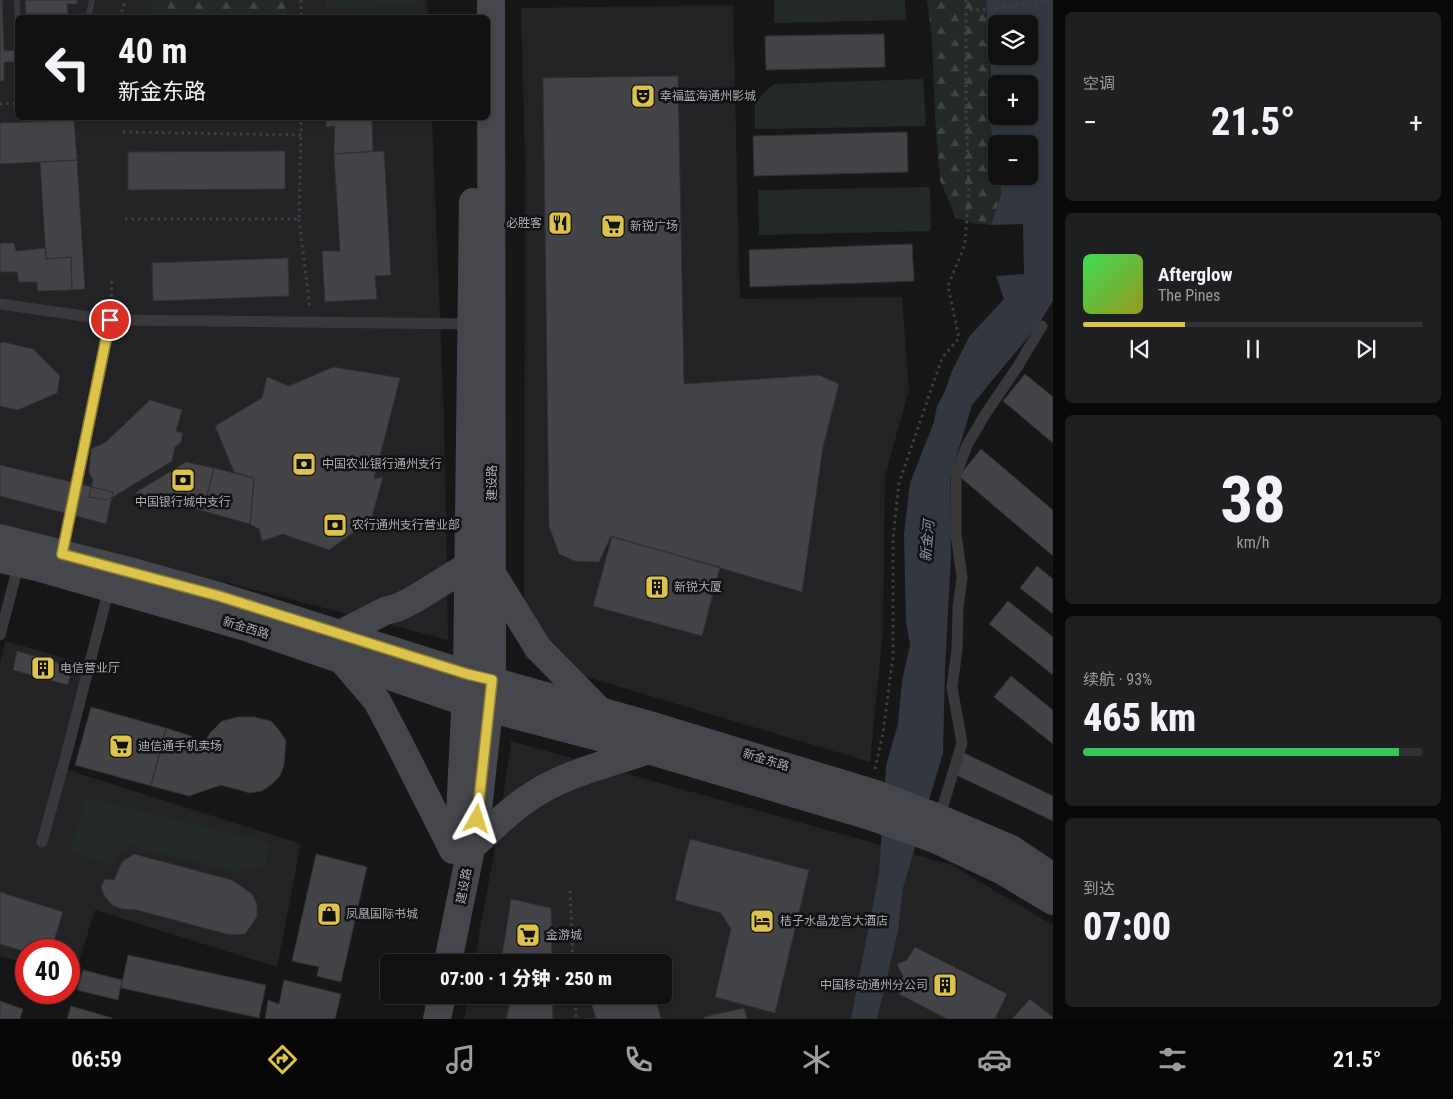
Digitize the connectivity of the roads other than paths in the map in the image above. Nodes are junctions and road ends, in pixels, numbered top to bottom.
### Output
1 (475, 0) edge
2 (492, 0) edge
3 (476, 15) edge
4 (490, 95) edge
5 (474, 120) edge
6 (489, 120) edge
7 (0, 304) edge
8 (110, 320) junction
9 (472, 324) junction
10 (1042, 326) dead end
11 (0, 538) edge
12 (62, 554) junction
13 (10, 561) edge
14 (480, 570) junction
15 (109, 588) junction
16 (0, 635) edge
17 (340, 647) junction
18 (479, 677) junction
19 (477, 705) junction
20 (599, 710) junction
21 (648, 750) junction
22 (872, 801) junction
23 (935, 824) junction
24 (42, 842) dead end
25 (462, 848) junction
26 (1053, 877) edge
27 (1053, 900) edge
28 (434, 954) edge
29 (449, 954) edge
30 (424, 1004) edge
31 (440, 1004) edge
32 (421, 1019) edge
33 (437, 1019) edge

1 - 3 street
2 - 4 street, 建设路
5 - 9 street, 建设路
6 - 14 street, 建设路
7 - 8 lane
8 - 9 lane
8 - 12 lane
9 - 14 street, 建设路
10 - 23 lane
11 - 12 street, 新金西路
12 - 17 street, 新金西路
13 - 15 street, 新金西路
13 - 16 lane
14 - 17 street
14 - 18 street, 建设路
14 - 20 street
15 - 17 street, 新金西路
15 - 24 lane
17 - 18 street, 新金西路
17 - 19 street, 新金西路
17 - 25 street
18 - 19 street, 建设路
18 - 20 street, 新金东路
19 - 21 street, 新金东路
19 - 25 street, 建设路
20 - 22 street, 新金东路
21 - 22 street, 新金东路
21 - 25 street
22 - 23 street, 新金东路
23 - 26 street, 新金东路
23 - 27 street, 新金东路
25 - 28 street, 建设路
25 - 29 street, 建设路
30 - 32 street
31 - 33 street

